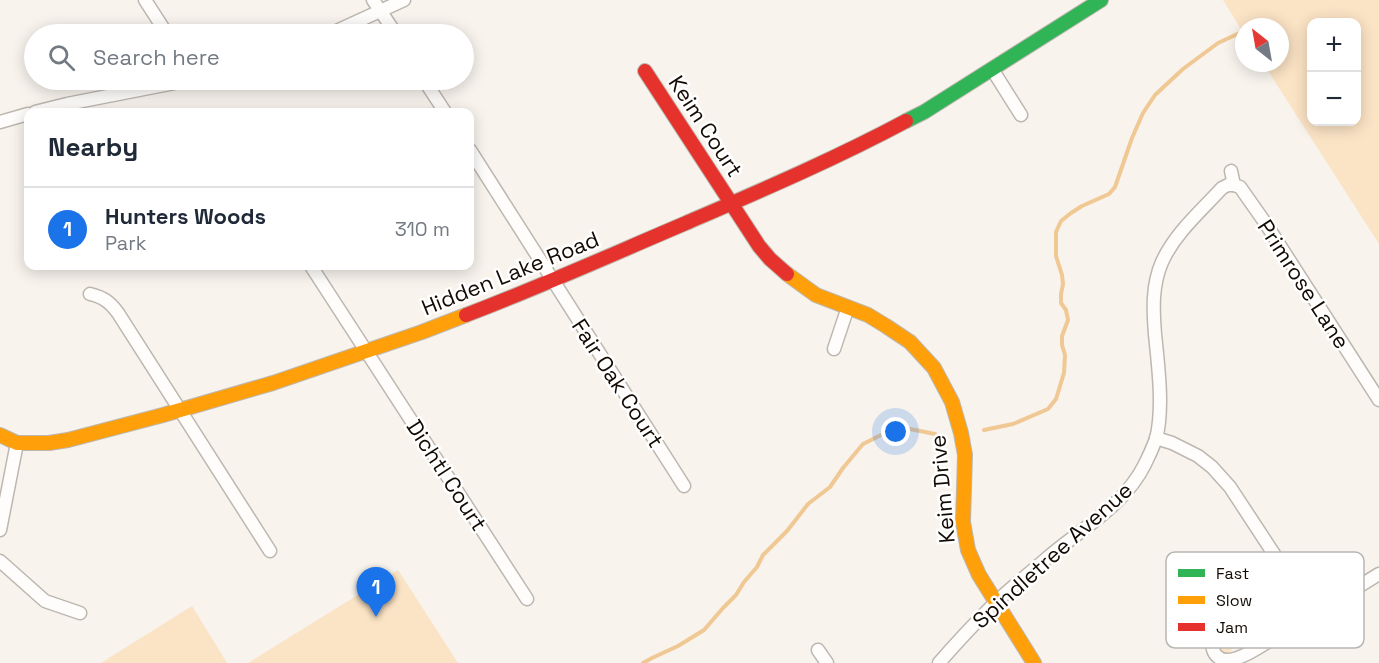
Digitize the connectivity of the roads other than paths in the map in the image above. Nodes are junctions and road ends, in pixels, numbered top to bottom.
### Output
1 (145, 0) edge
2 (374, 0) edge
3 (404, 0) edge
4 (1101, 0) edge
5 (381, 12) junction
6 (161, 24) edge
7 (353, 24) edge
8 (389, 24) edge
9 (992, 69) junction
10 (645, 71) dead end
11 (139, 90) edge
12 (431, 90) edge
13 (51, 108) edge
14 (443, 108) edge
15 (24, 115) edge
16 (1021, 115) dead end
17 (0, 122) edge
18 (474, 156) edge
19 (1232, 171) dead end
20 (1234, 185) junction
21 (730, 203) junction
22 (314, 270) edge
23 (553, 280) junction
24 (90, 294) dead end
25 (848, 308) junction
26 (834, 349) dead end
27 (366, 351) junction
28 (1379, 400) edge
29 (180, 410) junction
30 (0, 435) edge
31 (1156, 438) junction
32 (17, 444) junction
33 (684, 486) dead end
34 (0, 530) edge
35 (270, 551) dead end
36 (1273, 552) edge
37 (0, 561) edge
38 (1379, 574) edge
39 (1364, 583) edge
40 (527, 599) dead end
41 (996, 602) junction
42 (80, 613) dead end
43 (818, 650) dead end
44 (827, 663) edge
45 (939, 663) edge
46 (1035, 663) edge

1 - 6 street
2 - 5 street
3 - 5 street
4 - 9 street, Hidden Lake Road
5 - 7 street
5 - 8 street
9 - 16 street
9 - 21 street, Hidden Lake Road
10 - 21 street, Keim Court
11 - 13 street
12 - 14 street
15 - 17 street
18 - 23 street, Fair Oak Court
19 - 20 street
20 - 28 street, Primrose Lane
20 - 31 street, Spindletree Avenue
21 - 23 street, Hidden Lake Road
21 - 25 street, Keim Drive
22 - 27 street, Dichtl Court
23 - 27 street, Hidden Lake Road
23 - 33 street, Fair Oak Court
24 - 29 street
25 - 26 street
25 - 41 street, Keim Drive
27 - 29 street, Hidden Lake Road
27 - 40 street, Dichtl Court
29 - 32 street, Hidden Lake Road
29 - 35 street
30 - 32 street
31 - 36 street
31 - 41 street, Spindletree Avenue
32 - 34 street
37 - 42 street
38 - 39 street
41 - 45 street, Spindletree Avenue
41 - 46 street, Keim Drive
43 - 44 street

